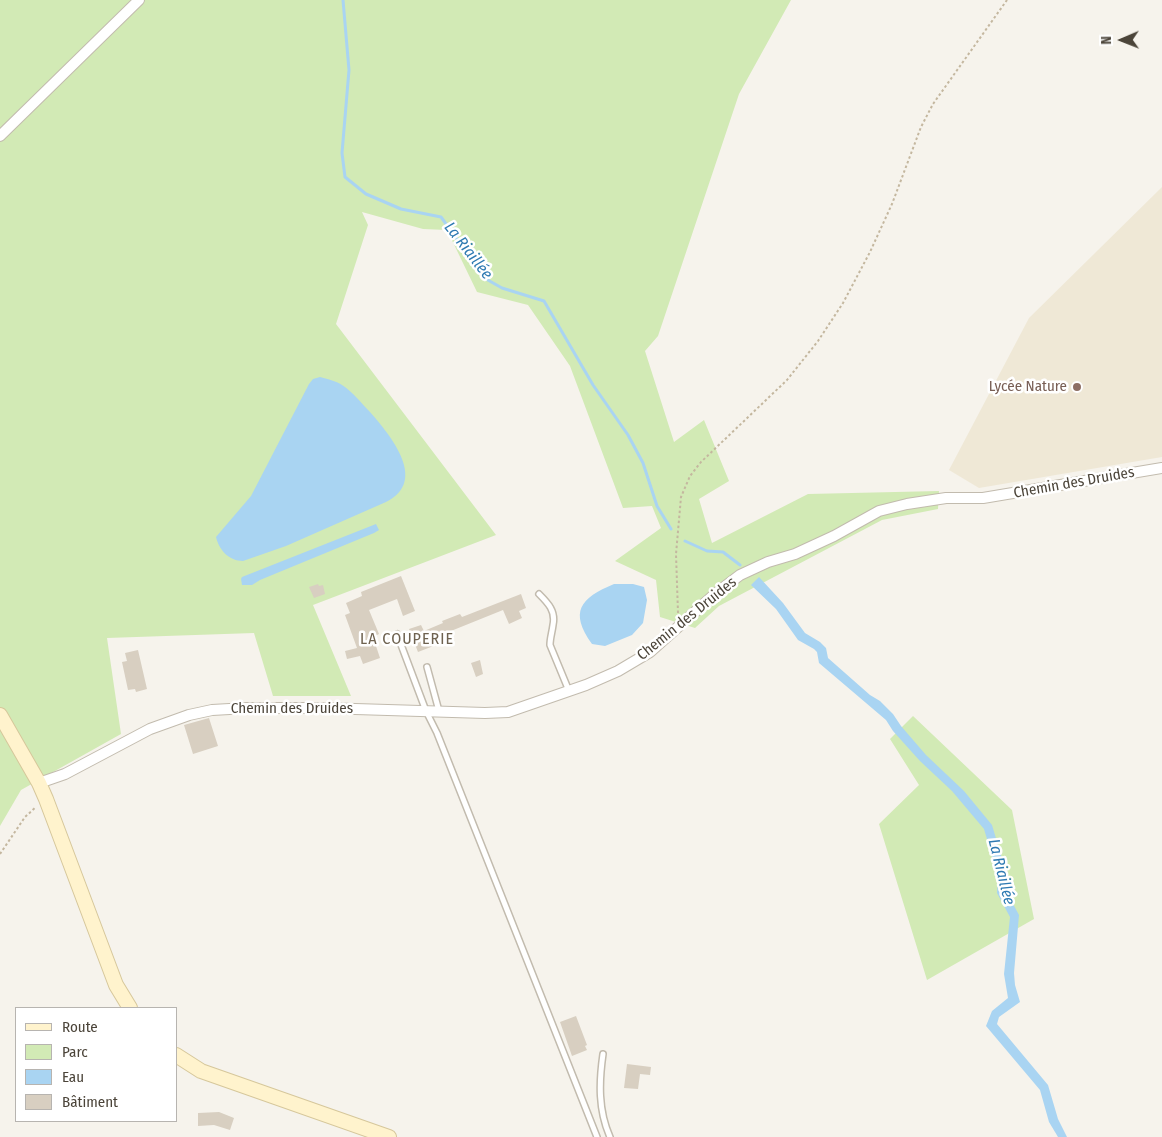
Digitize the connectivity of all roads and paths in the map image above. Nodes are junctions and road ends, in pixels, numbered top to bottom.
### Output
1 (139, 0) edge
2 (1007, 0) edge
3 (0, 136) edge
4 (1162, 468) edge
5 (539, 594) dead end
6 (678, 628) junction
7 (397, 634) dead end
8 (427, 667) dead end
9 (569, 691) junction
10 (426, 711) junction
11 (439, 711) junction
12 (0, 715) edge
13 (39, 783) junction
14 (46, 799) junction
15 (0, 854) edge
16 (129, 1007) edge
17 (603, 1054) dead end
18 (178, 1056) edge
19 (389, 1137) edge
20 (597, 1137) edge
21 (610, 1137) edge

1 - 3 street
2 - 6 path
4 - 6 street, Chemin des Druides
5 - 9 lane
6 - 9 street, Chemin des Druides
7 - 10 lane
8 - 11 lane
9 - 11 street, Chemin des Druides
10 - 11 street, Chemin des Druides
10 - 13 street, Chemin des Druides
10 - 20 lane
12 - 13 street
13 - 14 street
14 - 15 path
14 - 16 street
17 - 21 lane
18 - 19 street

